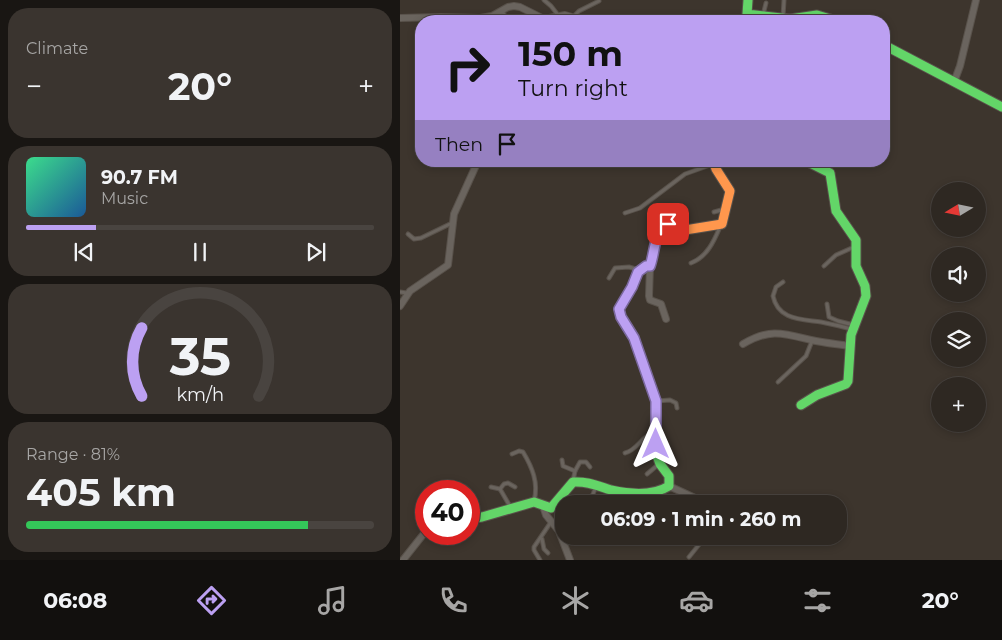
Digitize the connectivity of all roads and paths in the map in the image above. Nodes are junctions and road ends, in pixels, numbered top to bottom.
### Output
1 (544, 0) edge
2 (748, 0) edge
3 (784, 0) edge
4 (976, 0) edge
5 (599, 1) edge
6 (766, 3) dead end
7 (502, 10) junction
8 (492, 15) edge
9 (504, 15) edge
10 (536, 15) edge
11 (558, 15) edge
12 (576, 15) edge
13 (746, 15) edge
14 (763, 15) edge
15 (787, 15) edge
16 (400, 18) edge
17 (415, 18) edge
18 (890, 48) edge
19 (954, 82) junction
20 (1002, 107) edge
21 (475, 167) edge
22 (704, 167) edge
23 (716, 167) edge
24 (818, 167) edge
25 (726, 209) junction
26 (714, 212) dead end
27 (625, 213) dead end
28 (453, 223) junction
29 (722, 224) junction
30 (408, 234) dead end
31 (857, 246) junction
32 (691, 263) dead end
33 (650, 266) junction
34 (824, 266) dead end
35 (640, 270) junction
36 (609, 278) dead end
37 (784, 282) dead end
38 (400, 292) edge
39 (407, 293) junction
40 (826, 304) dead end
41 (400, 306) edge
42 (666, 318) dead end
43 (853, 327) junction
44 (812, 340) junction
45 (743, 344) dead end
46 (850, 346) junction
47 (778, 382) dead end
48 (656, 401) junction
49 (801, 404) dead end
50 (677, 408) dead end
51 (655, 432) junction
52 (625, 453) dead end
53 (512, 454) dead end
54 (562, 460) dead end
55 (660, 464) junction
56 (590, 467) dead end
57 (575, 471) junction
58 (647, 474) dead end
59 (573, 482) junction
60 (596, 485) junction
61 (669, 486) junction
62 (491, 487) dead end
63 (515, 487) dead end
64 (500, 489) junction
65 (619, 491) junction
66 (632, 491) junction
67 (594, 495) edge
68 (617, 495) edge
69 (632, 495) edge
70 (688, 495) edge
71 (534, 502) junction
72 (543, 506) junction
73 (511, 508) junction
74 (480, 518) edge
75 (552, 521) junction
76 (542, 536) junction
77 (415, 545) edge
78 (699, 545) edge
79 (548, 553) dead end
80 (690, 557) dead end
81 (403, 560) edge
82 (540, 560) edge
83 (570, 560) edge

1 - 11 lane
2 - 13 street
3 - 15 lane
4 - 19 street
5 - 12 lane
6 - 14 lane
7 - 8 street
7 - 9 lane
7 - 10 street
16 - 17 street
18 - 19 street
19 - 20 street
21 - 28 street
22 - 27 lane
23 - 25 street
24 - 31 street
25 - 26 lane
25 - 29 street
28 - 30 lane
28 - 39 street
29 - 32 lane
29 - 33 street
31 - 34 lane
31 - 43 street
33 - 35 street
33 - 42 street
35 - 36 lane
35 - 48 street
37 - 43 lane
38 - 39 lane
39 - 41 street
40 - 43 lane
43 - 46 street
44 - 45 street
44 - 46 street
44 - 47 lane
46 - 49 street
48 - 50 lane
48 - 51 street
51 - 52 lane
51 - 55 street
53 - 71 lane
54 - 57 lane
55 - 58 lane
55 - 61 street
56 - 57 lane
57 - 59 lane
59 - 60 street
59 - 72 street
60 - 65 street
60 - 67 lane
61 - 66 street
61 - 70 street
62 - 64 lane
63 - 64 lane
64 - 73 lane
65 - 66 street
65 - 68 lane
66 - 69 lane
71 - 72 street
71 - 73 street
72 - 75 street
73 - 74 street
75 - 76 lane
75 - 83 street
76 - 79 lane
76 - 82 lane
77 - 81 street
78 - 80 lane

